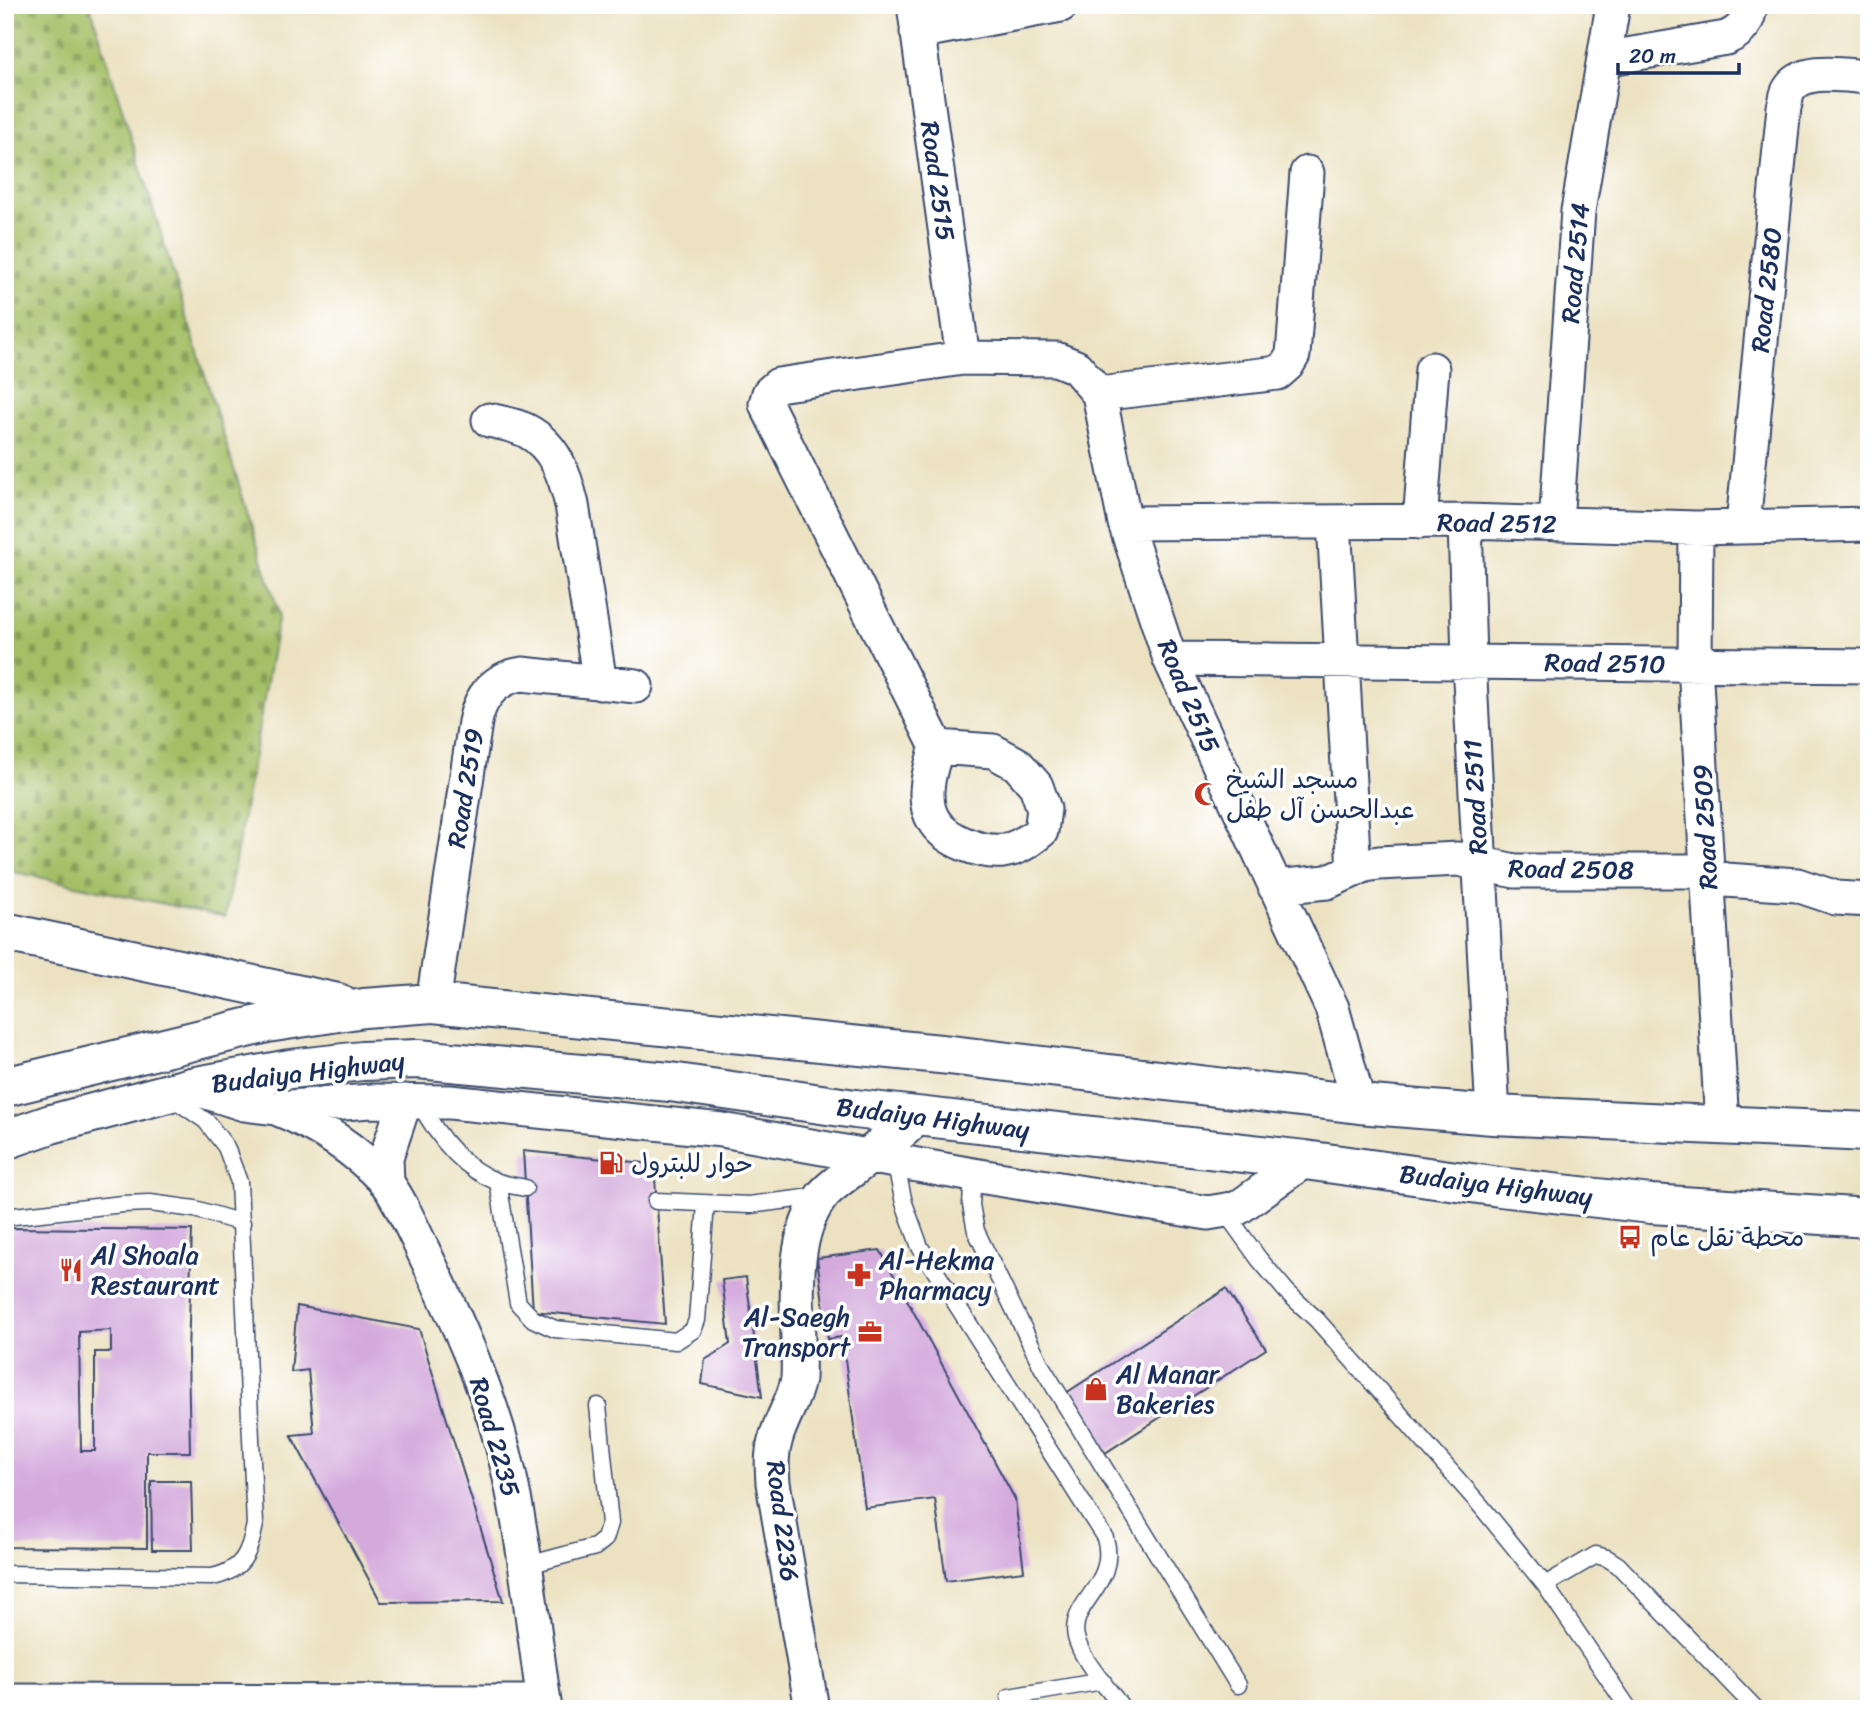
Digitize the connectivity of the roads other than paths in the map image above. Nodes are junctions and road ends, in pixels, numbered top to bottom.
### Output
1 (1061, 5) edge
2 (1614, 5) edge
3 (1750, 5) edge
4 (916, 18) edge
5 (1604, 59) junction
6 (1869, 77) edge
7 (1307, 173) dead end
8 (963, 358) junction
9 (1432, 369) dead end
10 (1100, 394) junction
11 (489, 420) dead end
12 (1465, 521) junction
13 (1334, 522) junction
14 (1420, 522) junction
15 (1125, 523) junction
16 (1556, 523) junction
17 (1869, 524) edge
18 (1743, 525) junction
19 (1696, 528) junction
20 (1170, 659) junction
21 (1341, 660) junction
22 (1469, 661) junction
23 (1696, 664) junction
24 (1869, 666) edge
25 (600, 683) junction
26 (636, 686) dead end
27 (937, 747) dead end
28 (1479, 862) junction
29 (1354, 870) junction
30 (1708, 874) junction
31 (1275, 887) junction
32 (1869, 900) edge
33 (5, 932) edge
34 (433, 1003) junction
35 (364, 1008) junction
36 (5, 1087) edge
37 (179, 1090) junction
38 (412, 1101) junction
39 (1359, 1104) junction
40 (276, 1108) junction
41 (1493, 1115) junction
42 (916, 1116) junction
43 (1721, 1125) junction
44 (1869, 1132) edge
45 (5, 1140) edge
46 (883, 1158) junction
47 (1305, 1160) junction
48 (974, 1175) junction
49 (498, 1182) junction
50 (387, 1183) junction
51 (525, 1188) dead end
52 (822, 1196) junction
53 (656, 1201) dead end
54 (706, 1204) junction
55 (1225, 1212) junction
56 (5, 1217) edge
57 (1869, 1218) edge
58 (242, 1223) junction
59 (598, 1406) dead end
60 (524, 1566) junction
61 (5, 1574) edge
62 (1545, 1585) junction
63 (1103, 1681) junction
64 (1238, 1685) dead end
65 (1009, 1697) dead end
66 (5, 1701) edge
67 (315, 1704) edge
68 (544, 1705) edge
69 (812, 1709) edge
70 (1123, 1709) edge
71 (1629, 1709) edge
72 (1756, 1709) edge

1 - 4 street
2 - 5 street, Road 2514
3 - 5 street
4 - 8 street, Road 2515
5 - 16 street, Road 2514
6 - 18 street, Road 2580
7 - 10 street
8 - 10 street
8 - 27 street
9 - 14 street
10 - 15 street, Road 2515
11 - 25 street
12 - 14 street, Road 2512
12 - 16 street, Road 2512
12 - 22 street, Road 2511
13 - 14 street, Road 2512
13 - 15 street, Road 2512
13 - 21 street
15 - 20 street, Road 2515
16 - 19 street, Road 2512
17 - 18 street, Road 2512
18 - 19 street, Road 2512
19 - 23 street, Road 2509
20 - 21 street, Road 2510
20 - 31 street, Road 2515
21 - 22 street, Road 2510
21 - 29 street
22 - 23 street, Road 2510
22 - 28 street, Road 2511
23 - 24 street, Road 2510
23 - 30 street, Road 2509
25 - 26 street, Road 2519
25 - 34 street, Road 2519
28 - 29 street, Road 2508
28 - 30 street, Road 2508
28 - 41 street, Road 2511
29 - 31 street, Road 2508
30 - 32 street, Road 2508
30 - 43 street, Road 2509
31 - 39 street, Road 2515
33 - 35 main road
34 - 35 main road, Budaiya Highway
34 - 39 main road, Budaiya Highway
35 - 36 main road, Budaiya Highway
37 - 40 street
37 - 42 main road, Budaiya Highway
37 - 45 main road, Budaiya Highway
37 - 58 lane
38 - 40 street
38 - 46 street
38 - 49 lane
38 - 50 street
39 - 41 main road, Budaiya Highway
40 - 50 street, Road 2235
41 - 43 main road, Budaiya Highway
42 - 46 main road
42 - 47 main road, Budaiya Highway
43 - 44 main road, Budaiya Highway
46 - 48 street
46 - 52 street, Road 2236
46 - 63 lane
47 - 55 street
47 - 57 main road, Budaiya Highway
48 - 55 street
48 - 64 lane
49 - 51 lane
49 - 54 lane
50 - 60 street, Road 2235
52 - 54 lane
52 - 69 street, Road 2236
53 - 54 lane
55 - 62 lane
56 - 58 lane
58 - 61 lane
59 - 60 lane
60 - 68 street, Road 2235
62 - 71 lane
62 - 72 lane
63 - 65 lane
63 - 70 lane
66 - 67 street
67 - 68 street

